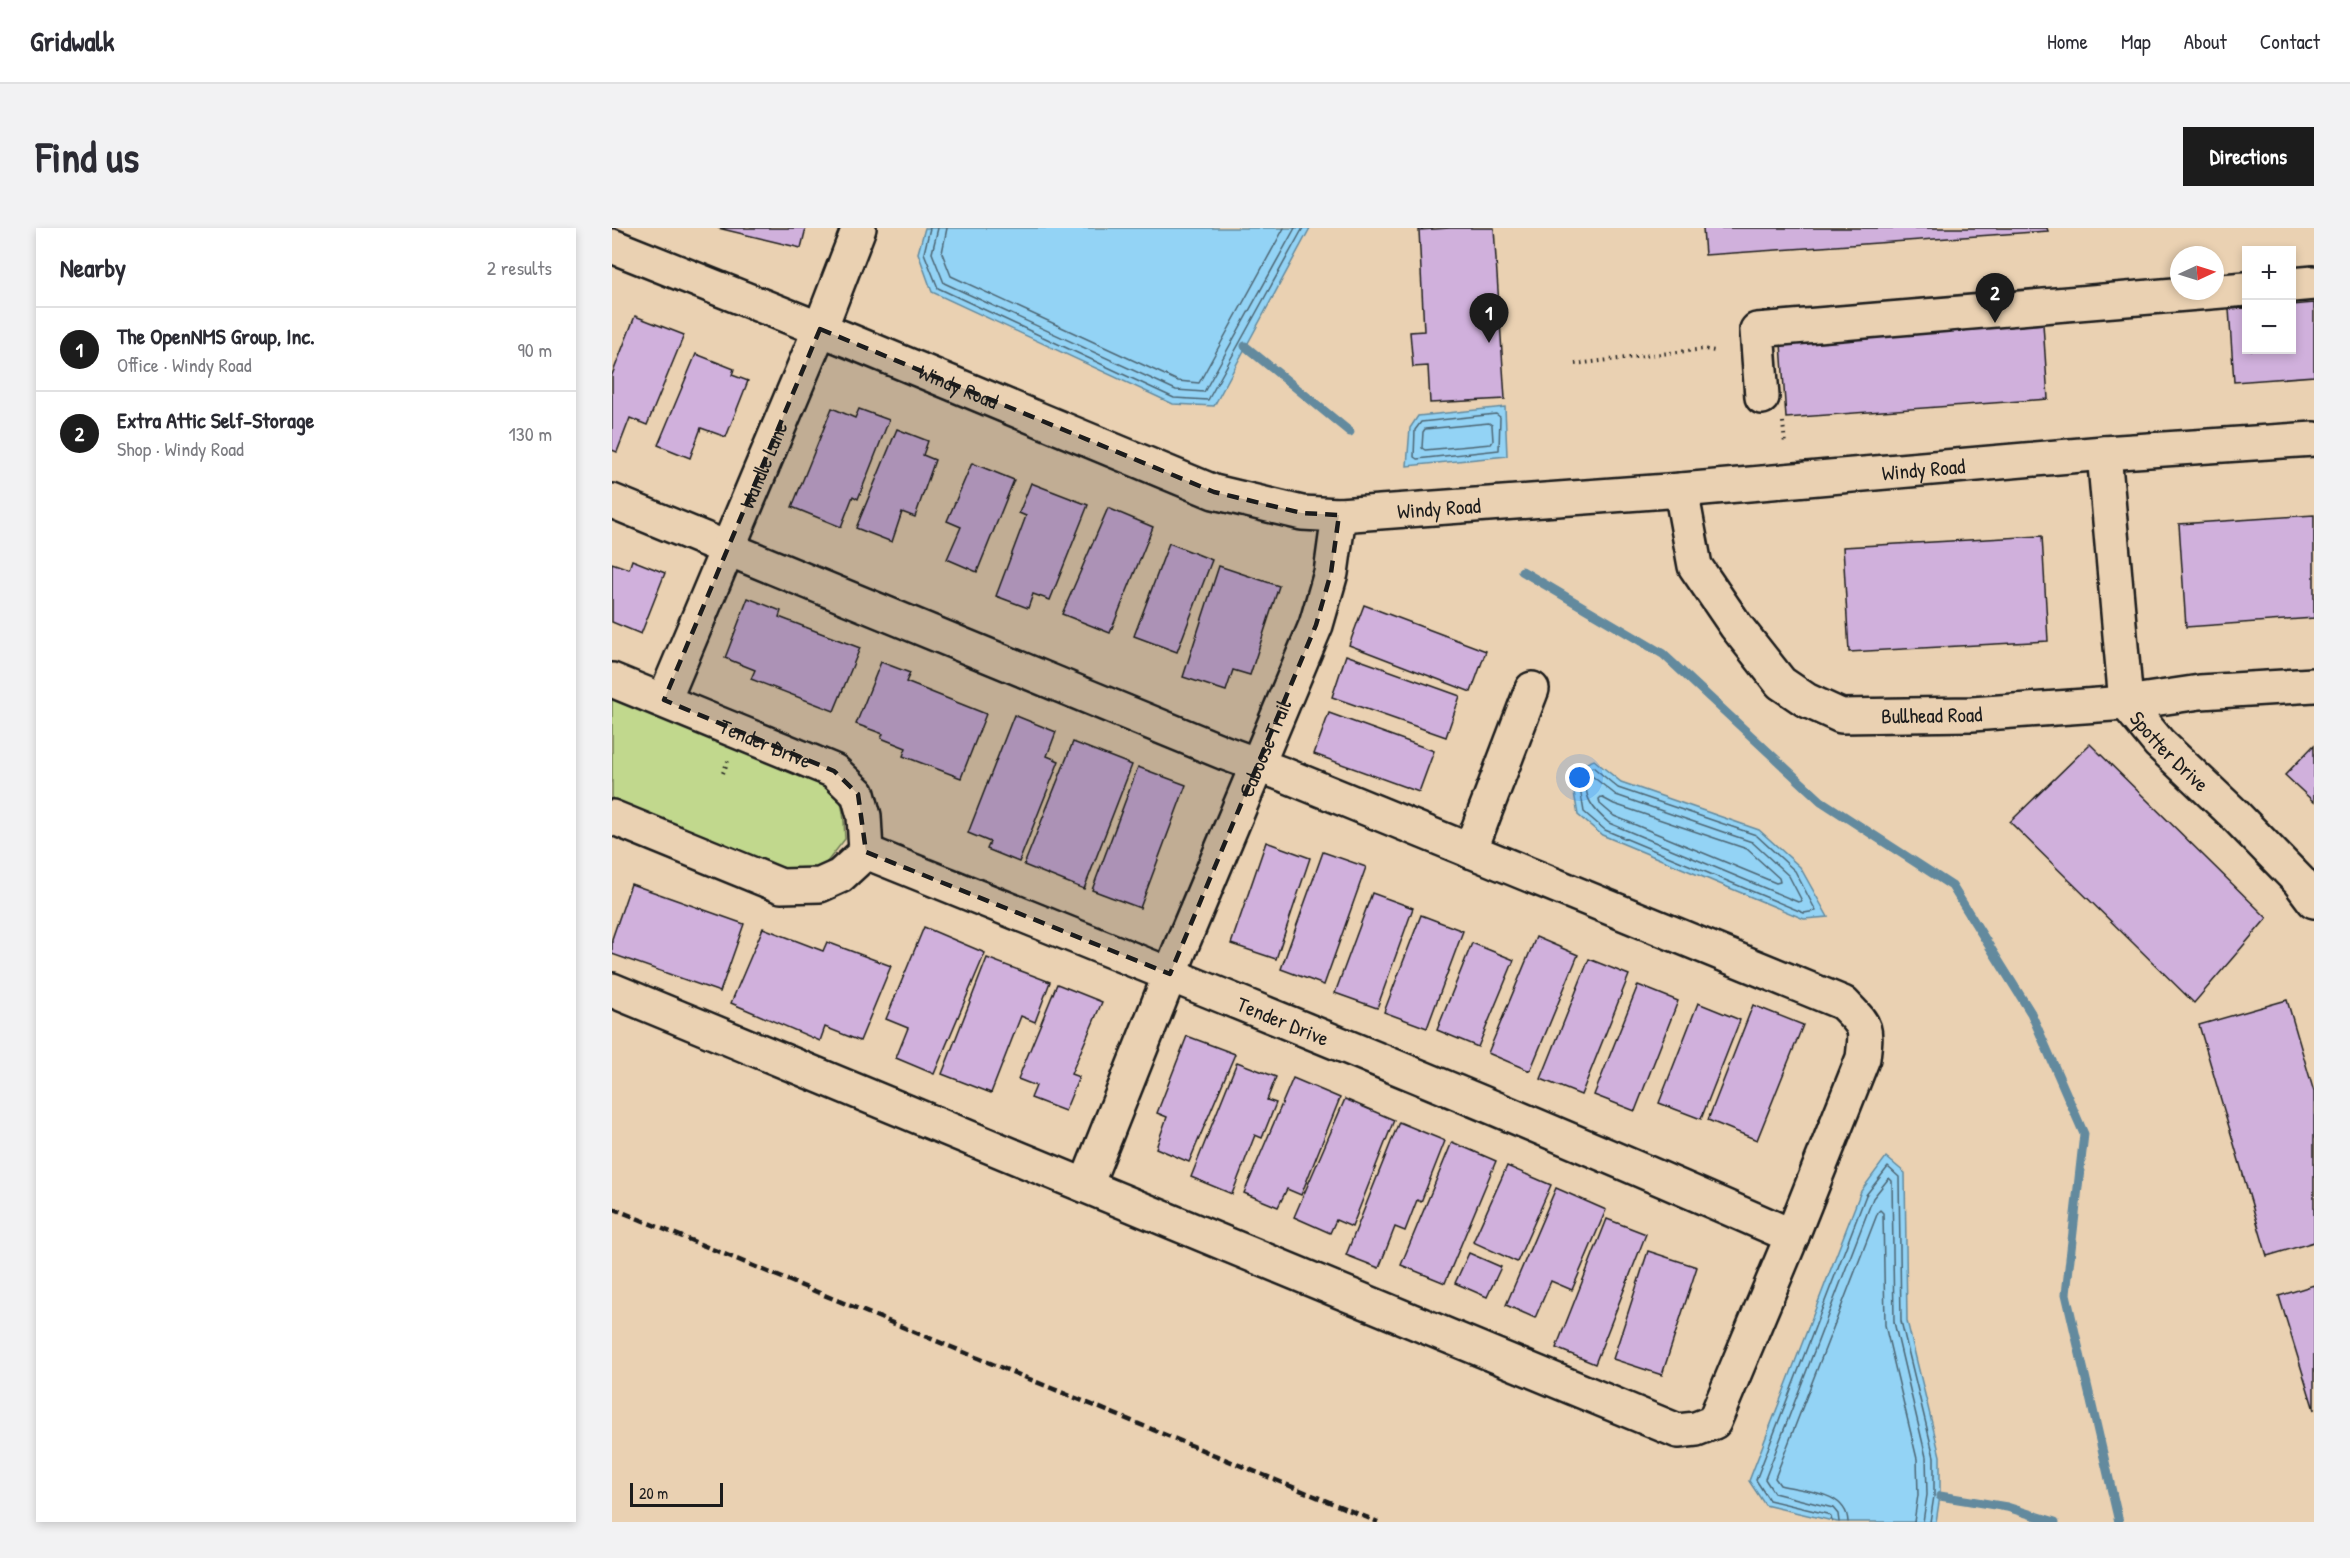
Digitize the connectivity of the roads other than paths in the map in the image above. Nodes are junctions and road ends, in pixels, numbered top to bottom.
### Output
1 (859, 228) edge
2 (612, 246) edge
3 (2314, 283) edge
4 (2296, 285) edge
5 (2242, 289) edge
6 (820, 329) junction
7 (1762, 397) dead end
8 (2314, 439) edge
9 (2104, 453) junction
10 (1681, 490) junction
11 (612, 501) edge
12 (1339, 515) junction
13 (728, 549) junction
14 (612, 680) edge
15 (2314, 685) edge
16 (1532, 689) dead end
17 (664, 700) junction
18 (2126, 703) junction
19 (1257, 766) junction
20 (613, 821) edge
21 (1470, 851) junction
22 (866, 852) junction
23 (2314, 901) edge
24 (1170, 974) junction
25 (612, 990) edge
26 (1086, 1185) junction
27 (1792, 1236) junction

1 - 6 street, Wandle Lane
2 - 6 street, Windy Road
3 - 4 street
5 - 7 street
6 - 12 street, Windy Road
6 - 13 street, Wandle Lane
8 - 9 street, Windy Road
9 - 10 street, Windy Road
9 - 18 street, Spotter Drive
10 - 12 street, Windy Road
10 - 18 street, Bullhead Road
11 - 13 street
12 - 19 street, Caboose Trail
13 - 17 street, Wandle Lane
13 - 19 street
14 - 17 street, Tender Drive
15 - 18 street, Bullhead Road
16 - 21 street
17 - 22 street, Tender Drive
18 - 23 street, Spotter Drive
19 - 21 street
19 - 24 street, Caboose Trail
20 - 22 street
21 - 27 street
22 - 24 street, Tender Drive
24 - 26 street, Caboose Trail
24 - 27 street, Tender Drive
25 - 26 street
26 - 27 street

